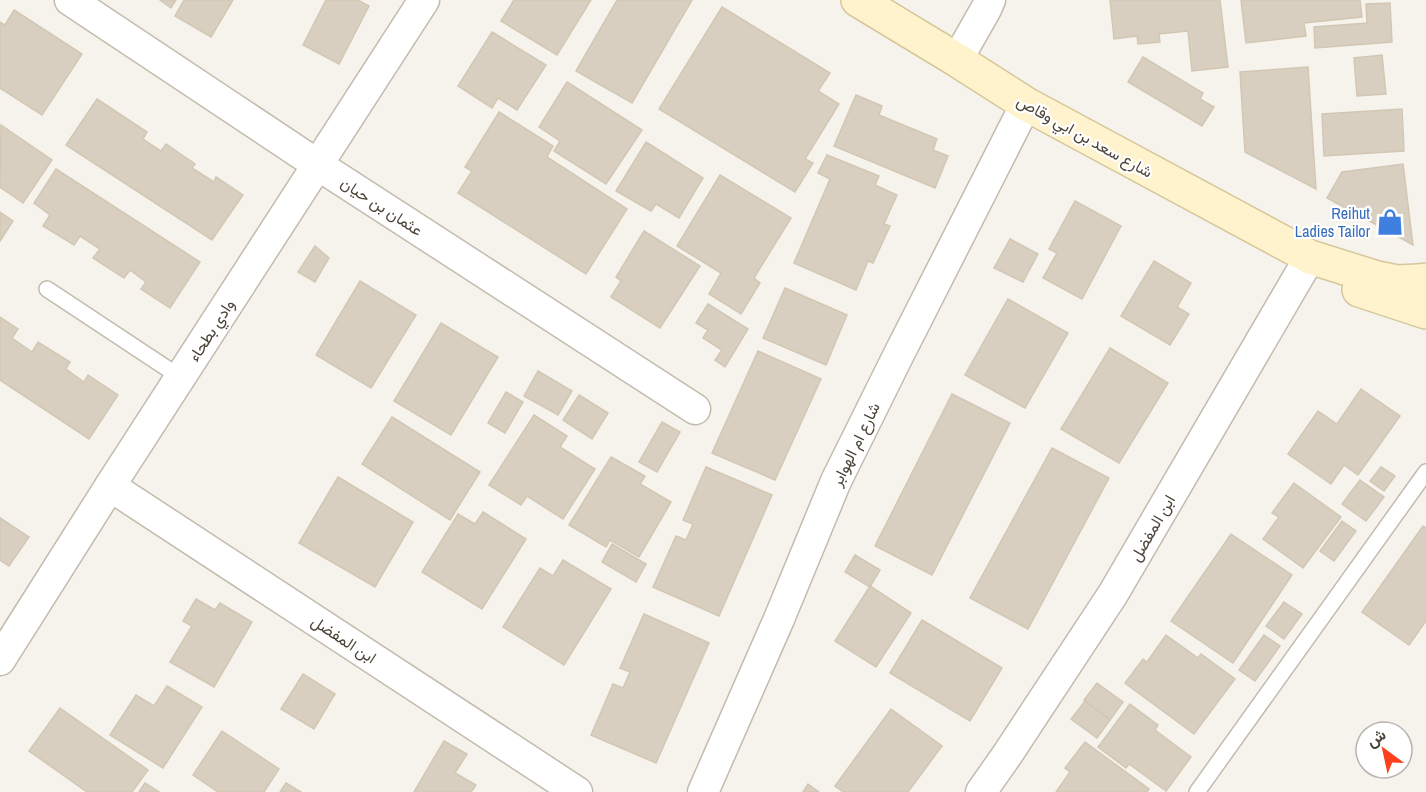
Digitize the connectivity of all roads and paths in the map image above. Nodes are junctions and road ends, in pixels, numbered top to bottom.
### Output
1 (70, 0) edge
2 (424, 0) edge
3 (858, 0) edge
4 (990, 0) edge
5 (957, 60) junction
6 (1026, 104) junction
7 (318, 165) junction
8 (1315, 259) junction
9 (1426, 279) edge
10 (47, 289) dead end
11 (1426, 312) edge
12 (180, 377) junction
13 (695, 409) dead end
14 (1426, 472) edge
15 (110, 486) junction
16 (0, 660) edge
17 (577, 792) edge
18 (703, 792) edge
19 (981, 792) edge
20 (1197, 792) edge

1 - 7 street, عثمان بن حيان
2 - 7 street, وادي بطحاء
3 - 5 street, شارع سعد بن ابي وقاص
4 - 5 street
5 - 6 street, شارع سعد بن ابي وقاص
6 - 8 street, شارع سعد بن ابي وقاص
6 - 18 street, شارع ام الهوابر
7 - 12 street, وادي بطحاء
7 - 13 street, عثمان بن حيان
8 - 9 street, شارع سعد بن ابي وقاص
8 - 11 street, شارع سعد بن ابي وقاص
8 - 19 street, ابن المفضل
10 - 12 lane
12 - 15 street, وادي بطحاء
14 - 20 lane
15 - 16 street, وادي بطحاء
15 - 17 street, ابن المفضل

